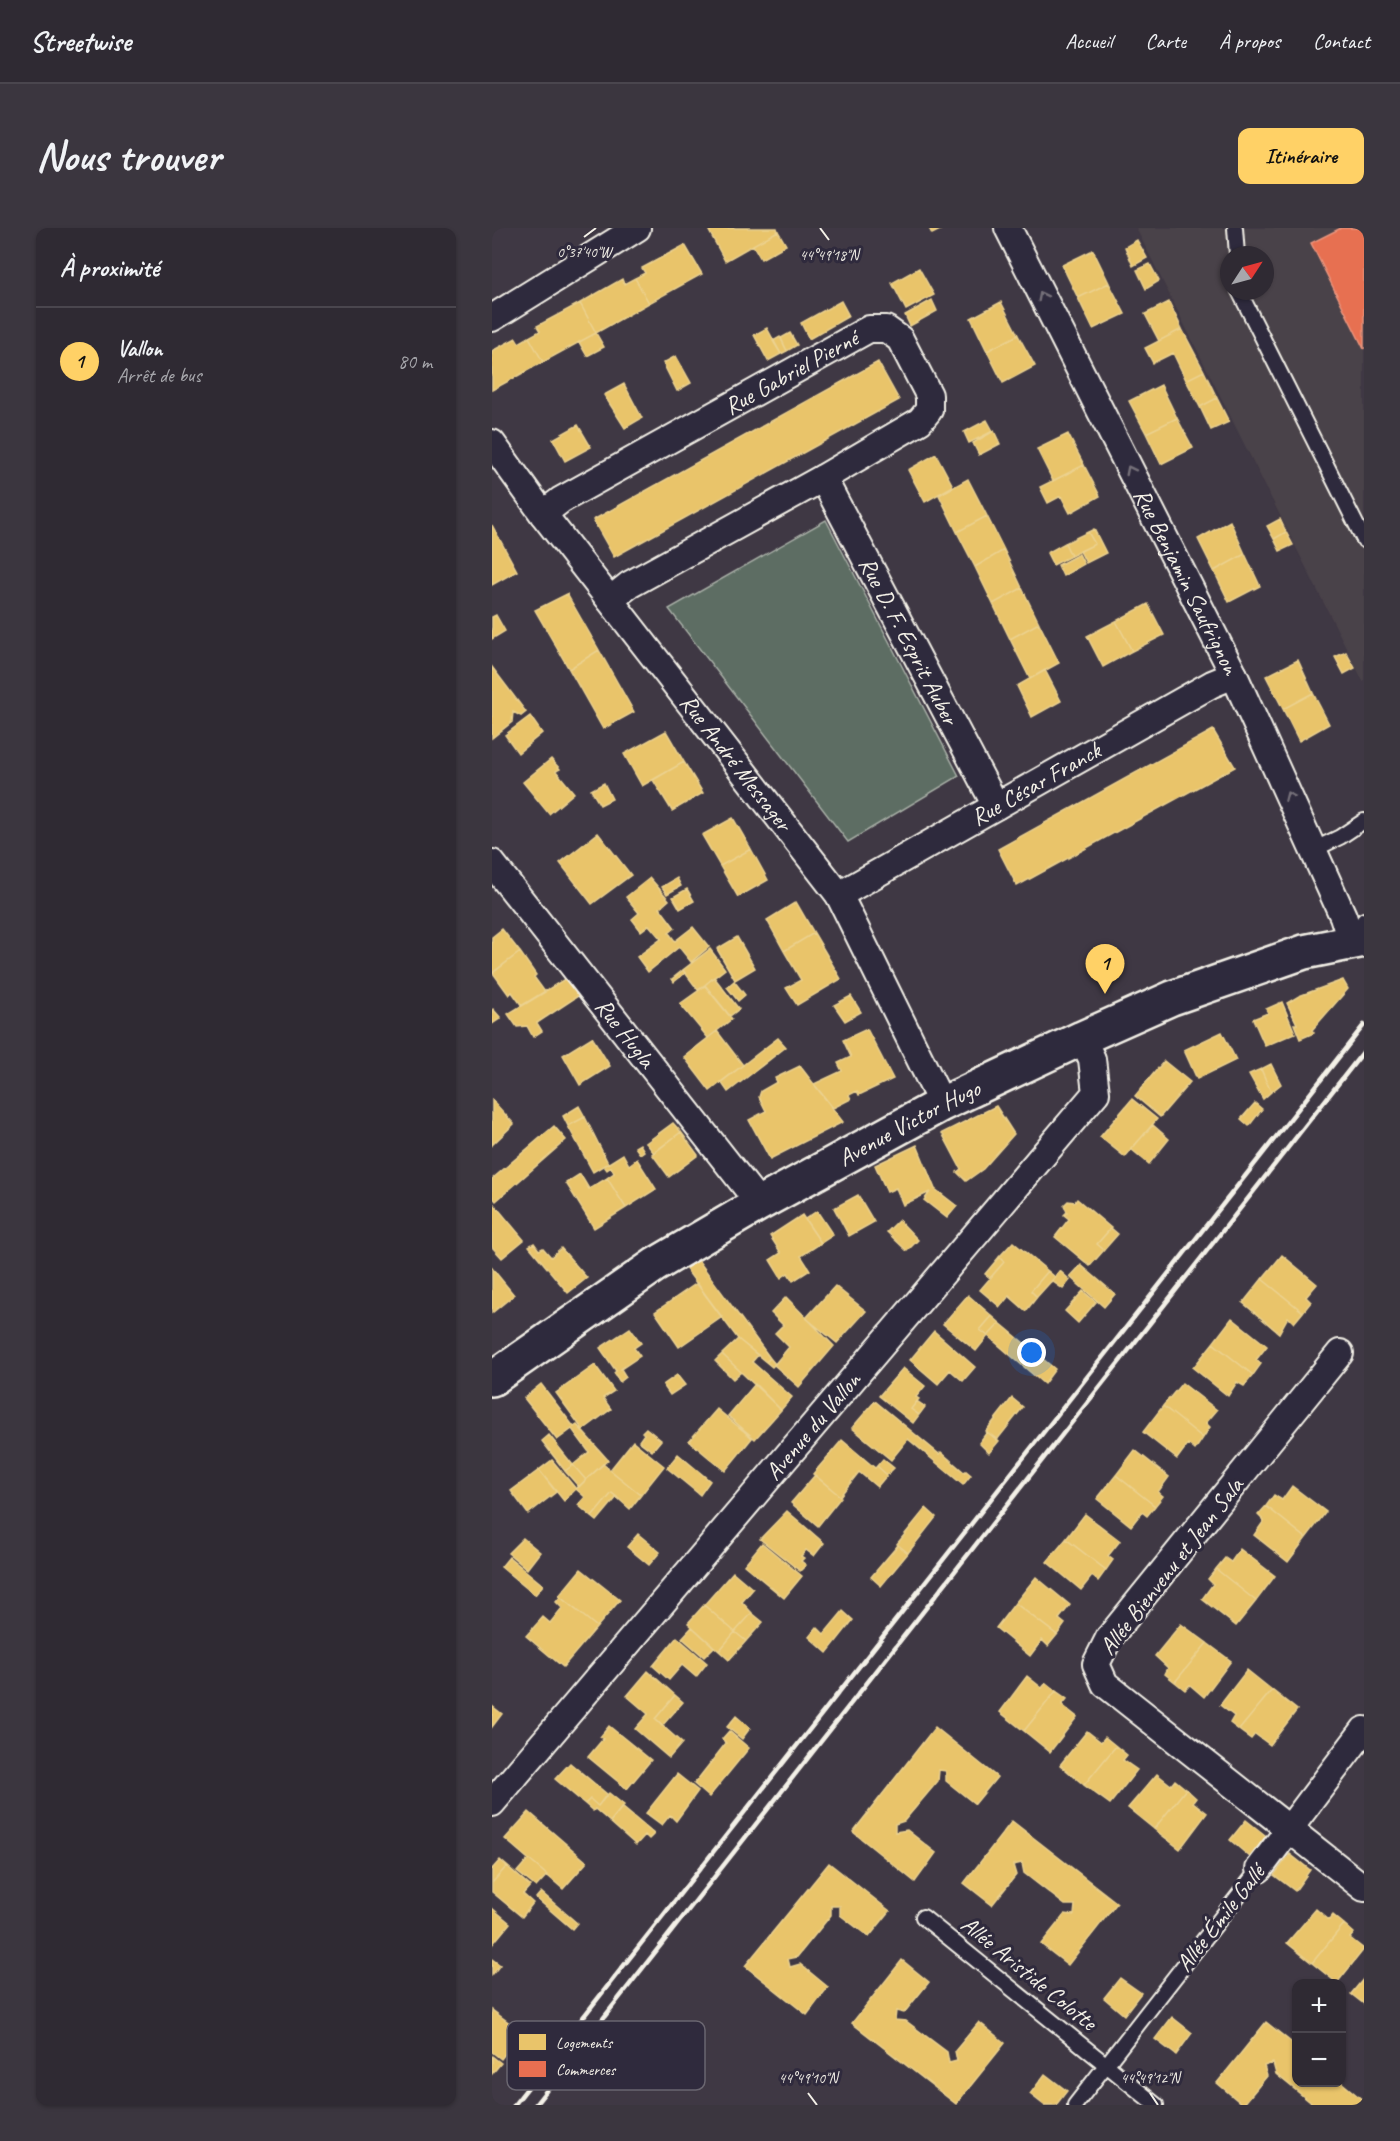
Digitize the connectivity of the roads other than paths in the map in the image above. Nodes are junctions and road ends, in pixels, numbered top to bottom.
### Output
1 (638, 228) edge
2 (1008, 228) edge
3 (1235, 228) edge
4 (1236, 246) edge
5 (1244, 300) edge
6 (492, 318) edge
7 (492, 443) edge
8 (823, 478) junction
9 (543, 514) junction
10 (1364, 540) edge
11 (610, 600) junction
12 (1234, 675) junction
13 (996, 806) junction
14 (1364, 821) edge
15 (1313, 849) junction
16 (492, 863) edge
17 (839, 894) junction
18 (1360, 934) edge
19 (1082, 1038) junction
20 (942, 1104) junction
21 (757, 1205) junction
22 (1340, 1353) dead end
23 (492, 1378) edge
24 (1364, 1730) edge
25 (492, 1803) edge
26 (1290, 1829) junction
27 (1259, 1869) joint
28 (1364, 1888) edge
29 (923, 1917) dead end
30 (1106, 2064) junction
31 (1075, 2105) edge
32 (1156, 2105) edge

1 - 6 street
12 -> 2 street, Rue Benjamin Saufrignon
3 - 4 lane
5 - 10 lane
7 - 9 street, Rue André Messager
8 - 9 street, Rue Gabriel Pierné
8 - 11 street, Rue Gabriel Pierné
8 - 13 street, Rue D. F. Esprit Auber
9 - 11 street, Rue André Messager
11 - 17 street, Rue André Messager
12 - 13 street, Rue César Franck
15 -> 12 street, Rue Benjamin Saufrignon
13 - 17 street, Rue César Franck
14 - 15 lane
15 - 18 street, Rue Benjamin Saufrignon
16 - 21 street, Rue Hugla
17 - 20 street, Rue André Messager
18 - 19 street, Avenue Victor Hugo
19 - 20 street, Avenue Victor Hugo
19 - 25 street, Avenue du Vallon
20 - 21 street, Avenue Victor Hugo
21 - 23 street, Avenue Victor Hugo
22 - 26 street, Allée Bienvenu et Jean Sala
24 - 26 street, Allée Émile Gallé
26 - 27 street, Allée Émile Gallé
26 - 28 street
27 - 30 lane, Allée Émile Gallé
29 - 30 lane, Allée Aristide Colotte
30 - 31 lane, Allée Émile Gallé
30 - 32 lane, Allée Aristide Colotte

